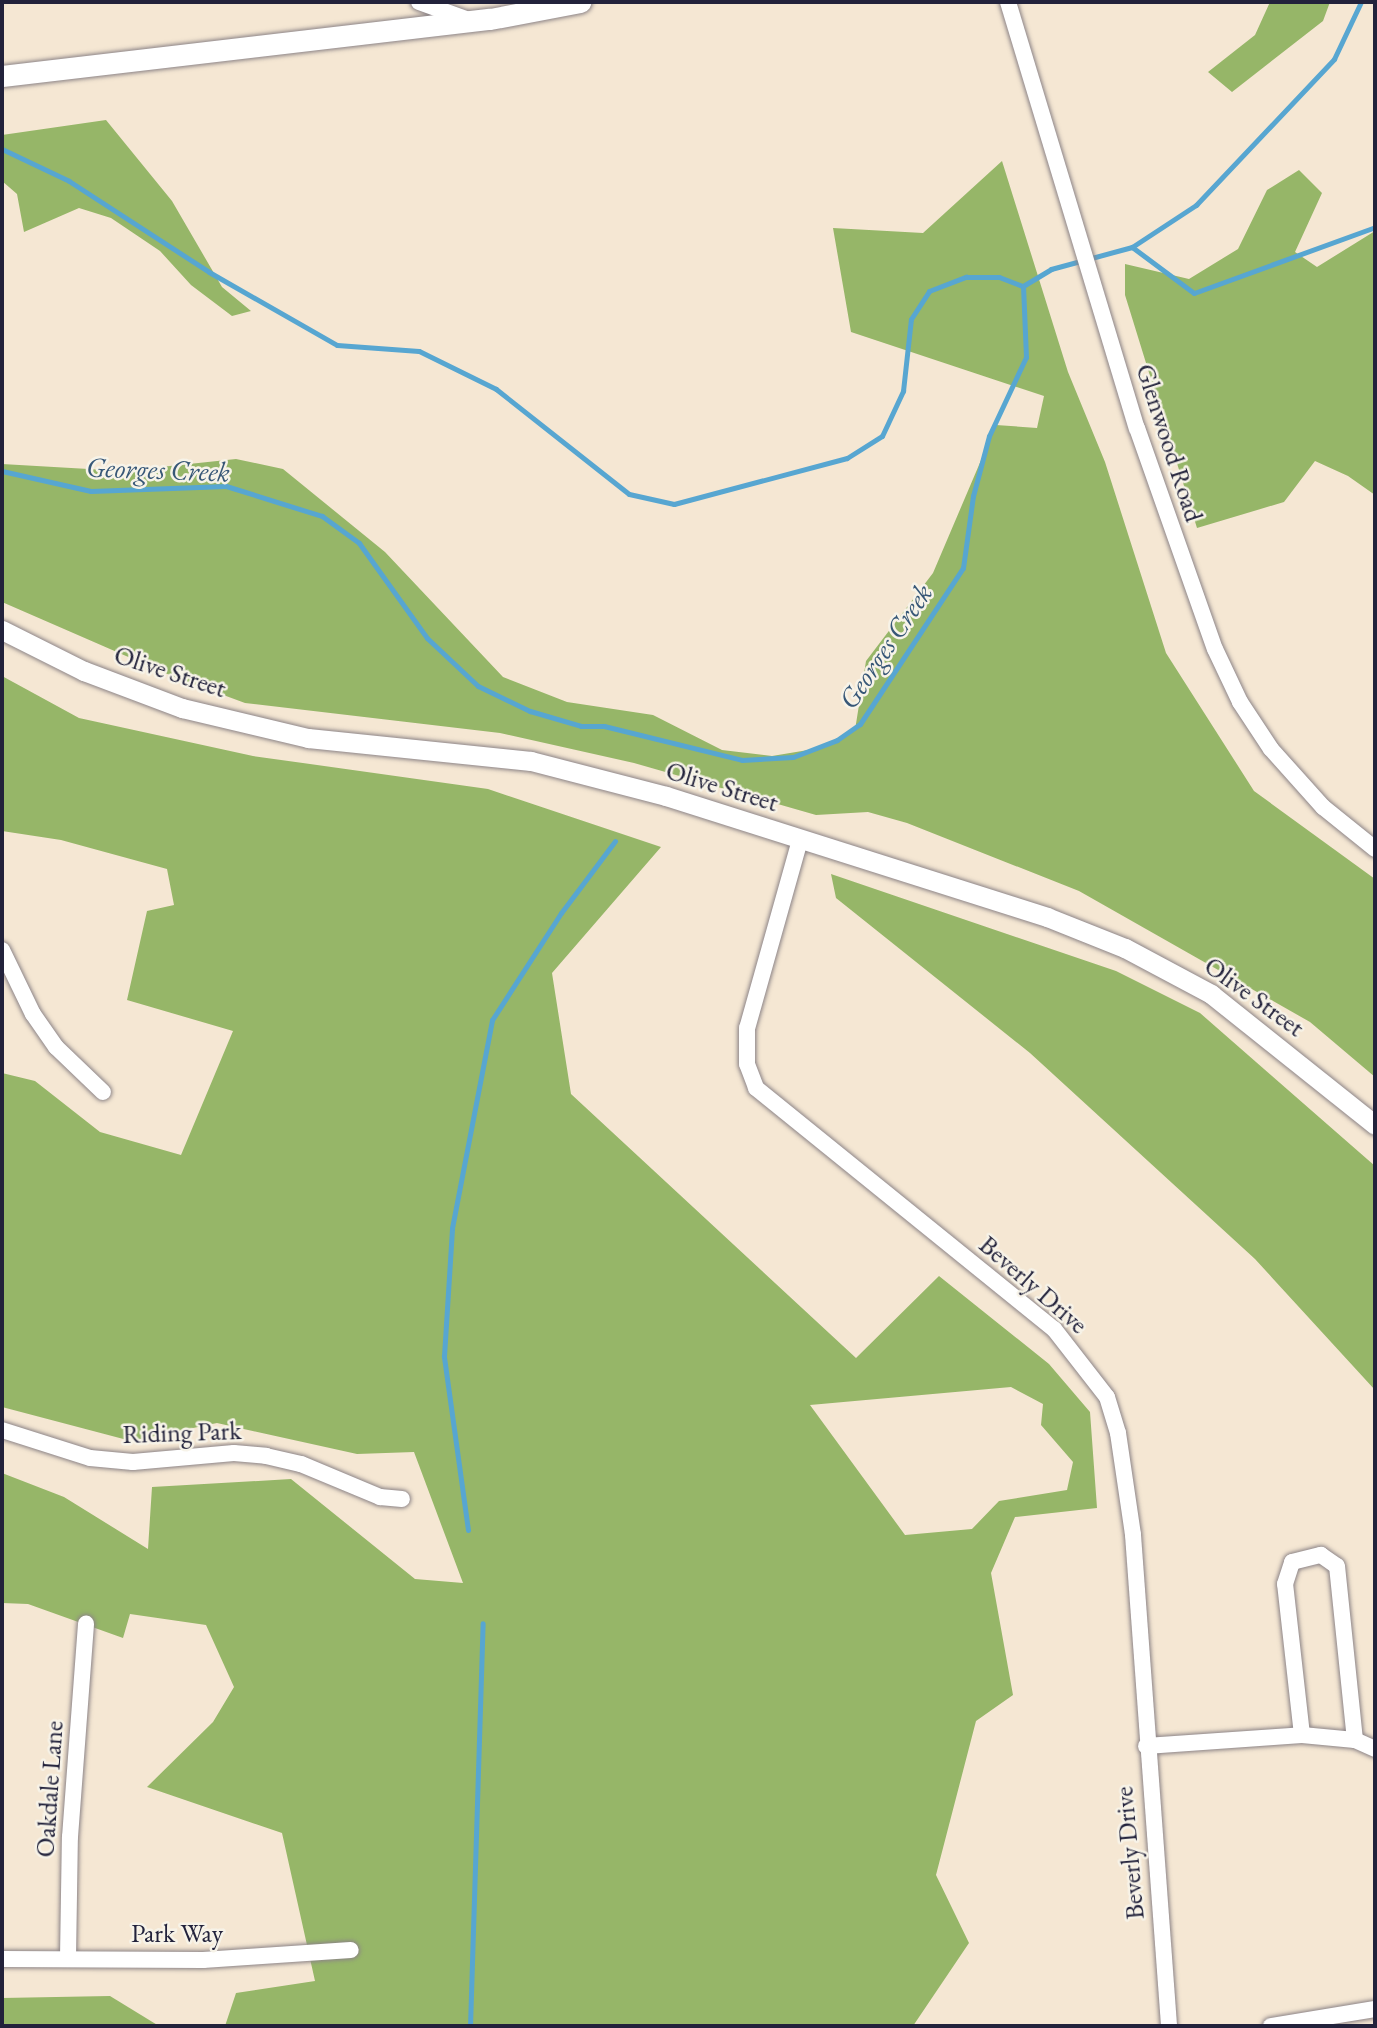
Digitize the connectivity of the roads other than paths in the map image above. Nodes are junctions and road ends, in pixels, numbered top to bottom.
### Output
1 (419, 2) edge
2 (580, 2) edge
3 (1007, 2) edge
4 (471, 20) junction
5 (2, 76) edge
6 (2, 631) edge
7 (800, 839) junction
8 (1375, 849) edge
9 (2, 950) edge
10 (103, 1093) dead end
11 (1375, 1125) edge
12 (2, 1430) edge
13 (402, 1499) dead end
14 (86, 1624) dead end
15 (1302, 1735) junction
16 (1355, 1740) junction
17 (1146, 1746) junction
18 (1375, 1749) edge
19 (351, 1950) dead end
20 (68, 1958) junction
21 (2, 1959) edge
22 (1375, 2009) edge
23 (1169, 2026) edge
24 (1271, 2026) edge

1 - 4 street
2 - 4 main road
3 - 8 street, Glenwood Road
4 - 5 main road
6 - 7 street, Olive Street
7 - 11 street, Olive Street
7 - 17 street, Beverly Drive
9 - 10 street
12 - 13 street, Riding Park
14 - 20 street, Oakdale Lane
15 - 16 street
15 - 16 street
15 - 17 street
16 - 18 street
17 - 23 street, Beverly Drive
19 - 20 street, Park Way
20 - 21 street, Park Way
22 - 24 street

